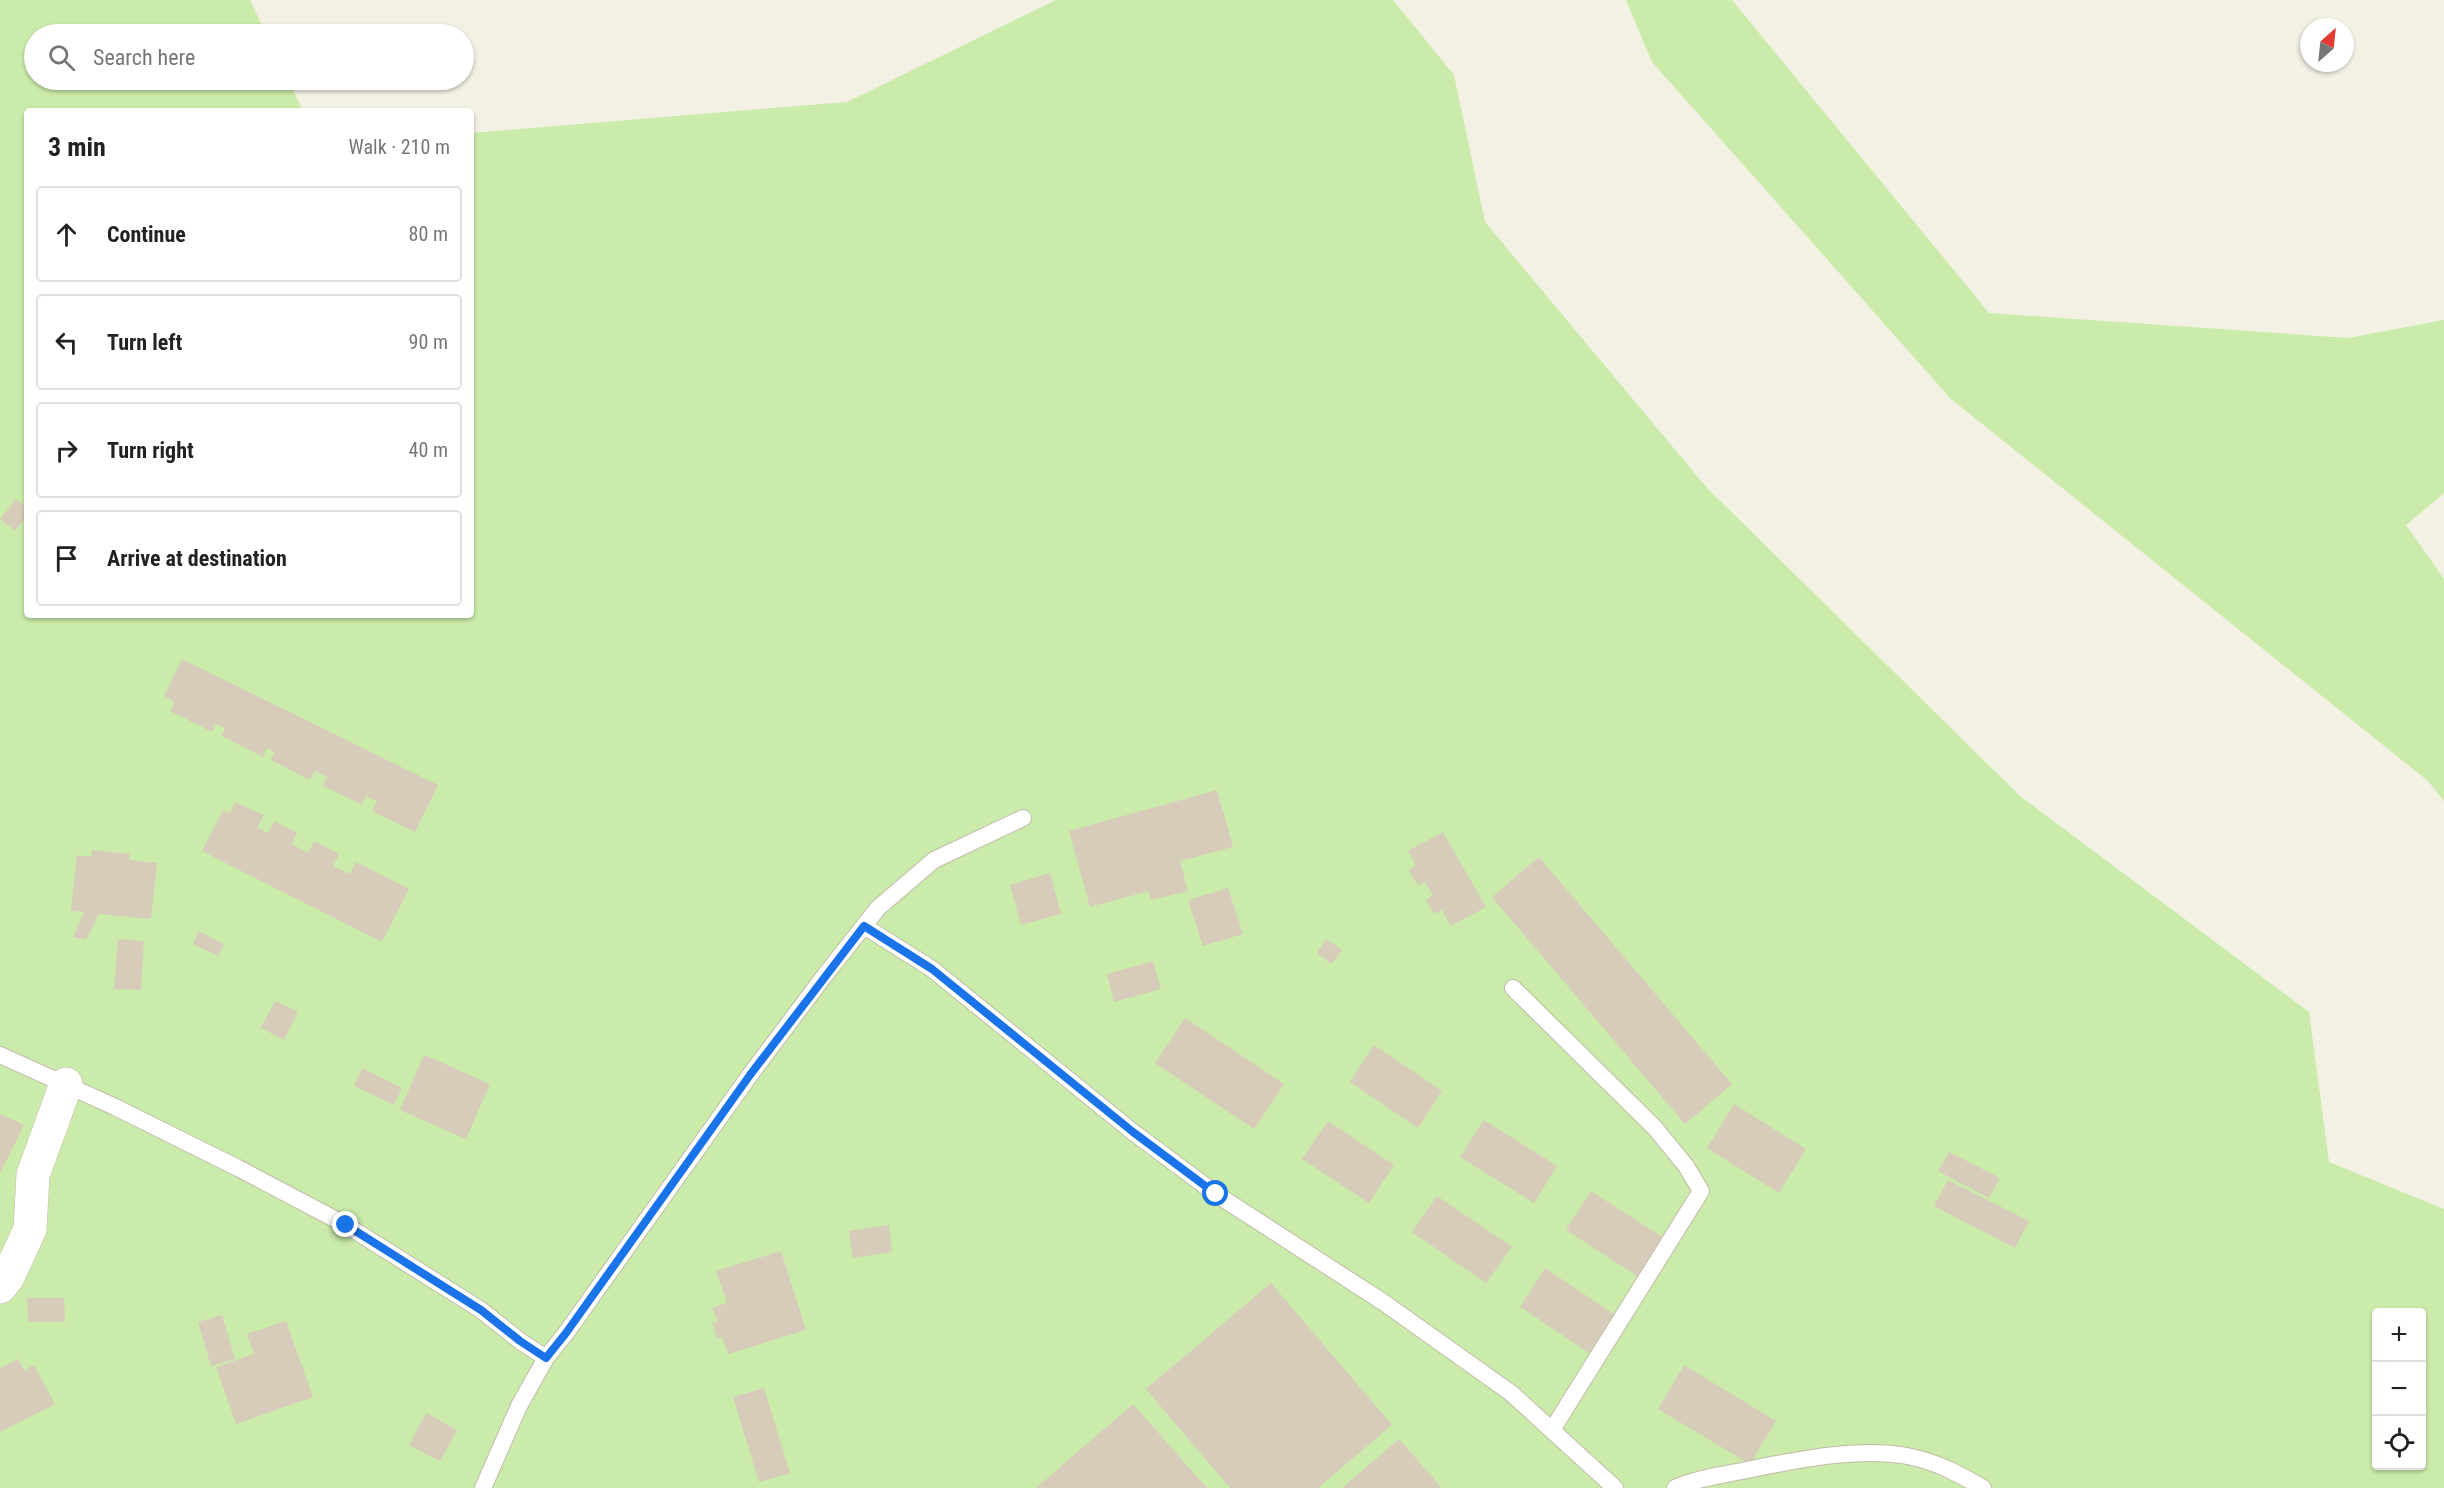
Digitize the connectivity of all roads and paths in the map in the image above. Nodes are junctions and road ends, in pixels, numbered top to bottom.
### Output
1 (1023, 818) dead end
2 (864, 926) junction
3 (1514, 988) dead end
4 (0, 1055) edge
5 (66, 1084) junction
6 (0, 1287) edge
7 (546, 1358) junction
8 (1552, 1430) junction
9 (483, 1488) edge
10 (1615, 1488) edge
11 (1675, 1488) edge
12 (1983, 1488) edge

1 - 2 lane
2 - 7 lane
2 - 8 lane
3 - 8 lane
4 - 5 lane
5 - 6 street
5 - 7 lane
7 - 9 lane
8 - 10 lane
11 - 12 lane

